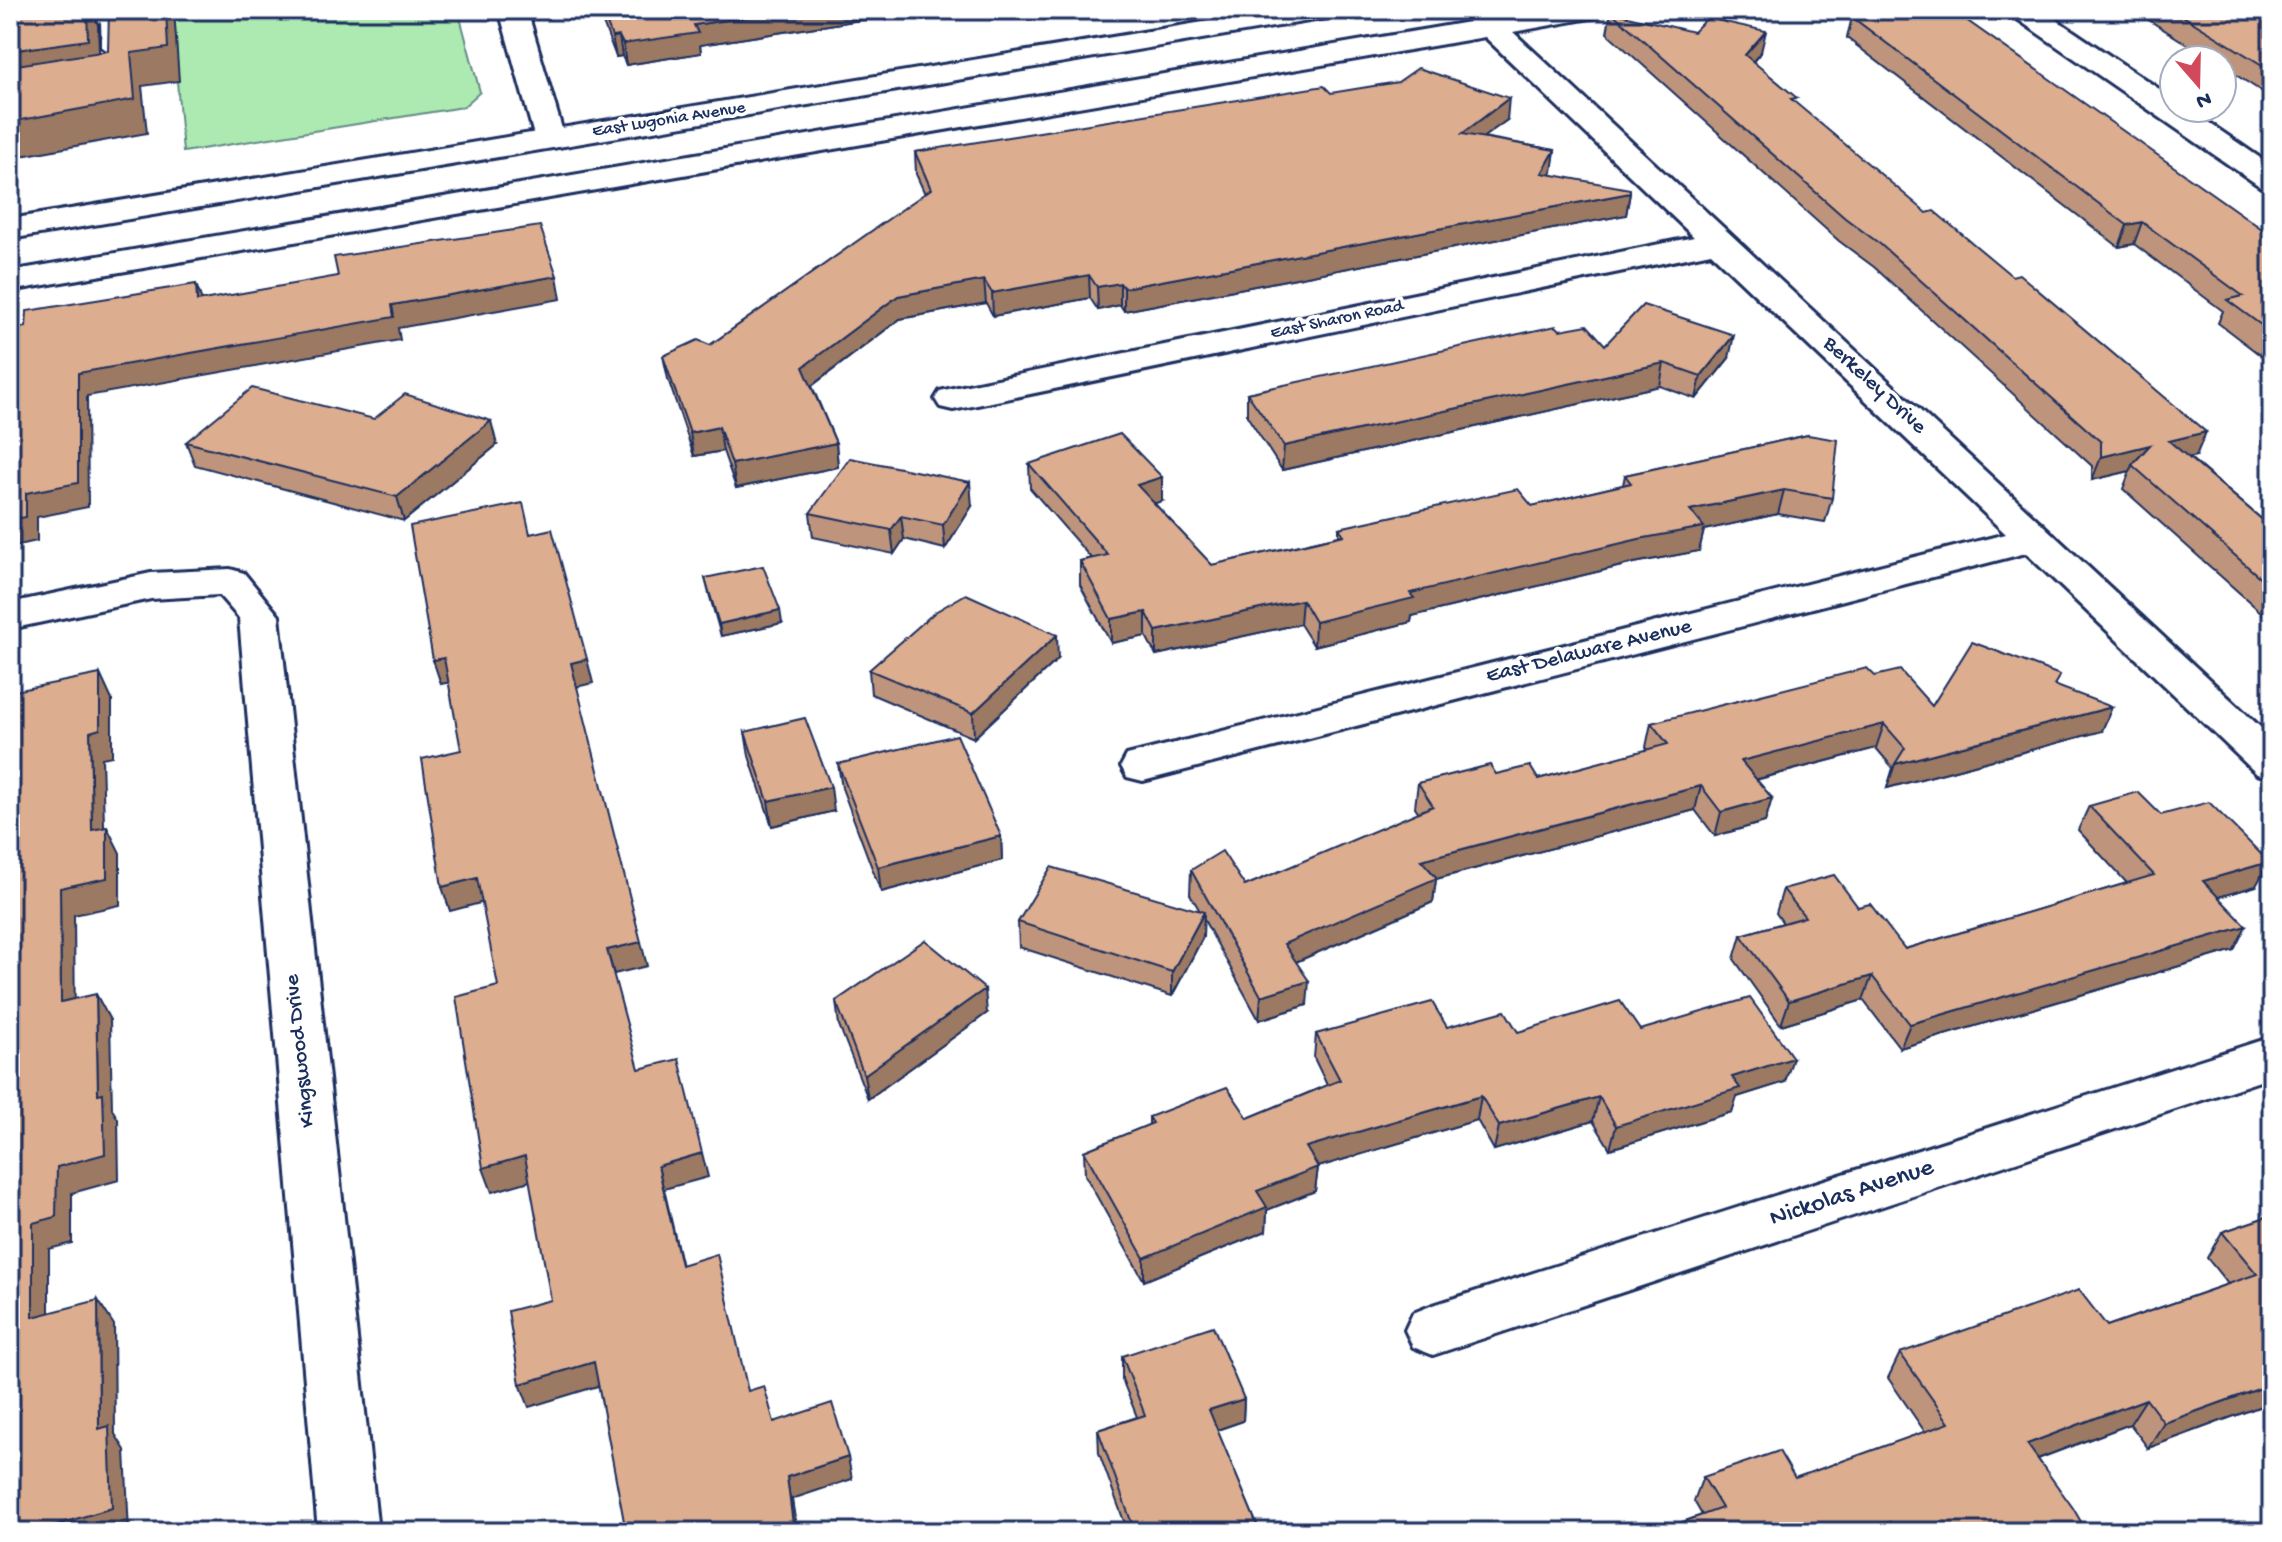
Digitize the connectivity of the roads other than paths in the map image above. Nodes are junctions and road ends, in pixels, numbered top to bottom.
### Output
1 (513, 10) edge
2 (1327, 10) edge
3 (1590, 10) edge
4 (2023, 10) edge
5 (1482, 18) edge
6 (10, 28) edge
7 (110, 63) edge
8 (550, 139) junction
9 (2272, 180) edge
10 (10, 229) edge
11 (1721, 241) junction
12 (10, 281) edge
13 (953, 399) dead end
14 (2035, 539) junction
15 (10, 616) edge
16 (2272, 763) edge
17 (1143, 766) dead end
18 (2272, 1057) edge
19 (1433, 1330) dead end
20 (348, 1532) edge

1 - 8 street
2 - 8 street, East Lugonia Avenue
3 - 5 street
4 - 9 street
5 - 11 street, Berkeley Drive
5 - 12 street
6 - 7 lane
8 - 10 street, East Lugonia Avenue
11 - 13 street, East Sharon Road
11 - 14 street, Berkeley Drive
14 - 16 street, Berkeley Drive
14 - 17 street, East Delaware Avenue
15 - 20 street, Kingswood Drive
18 - 19 street, Nickolas Avenue

